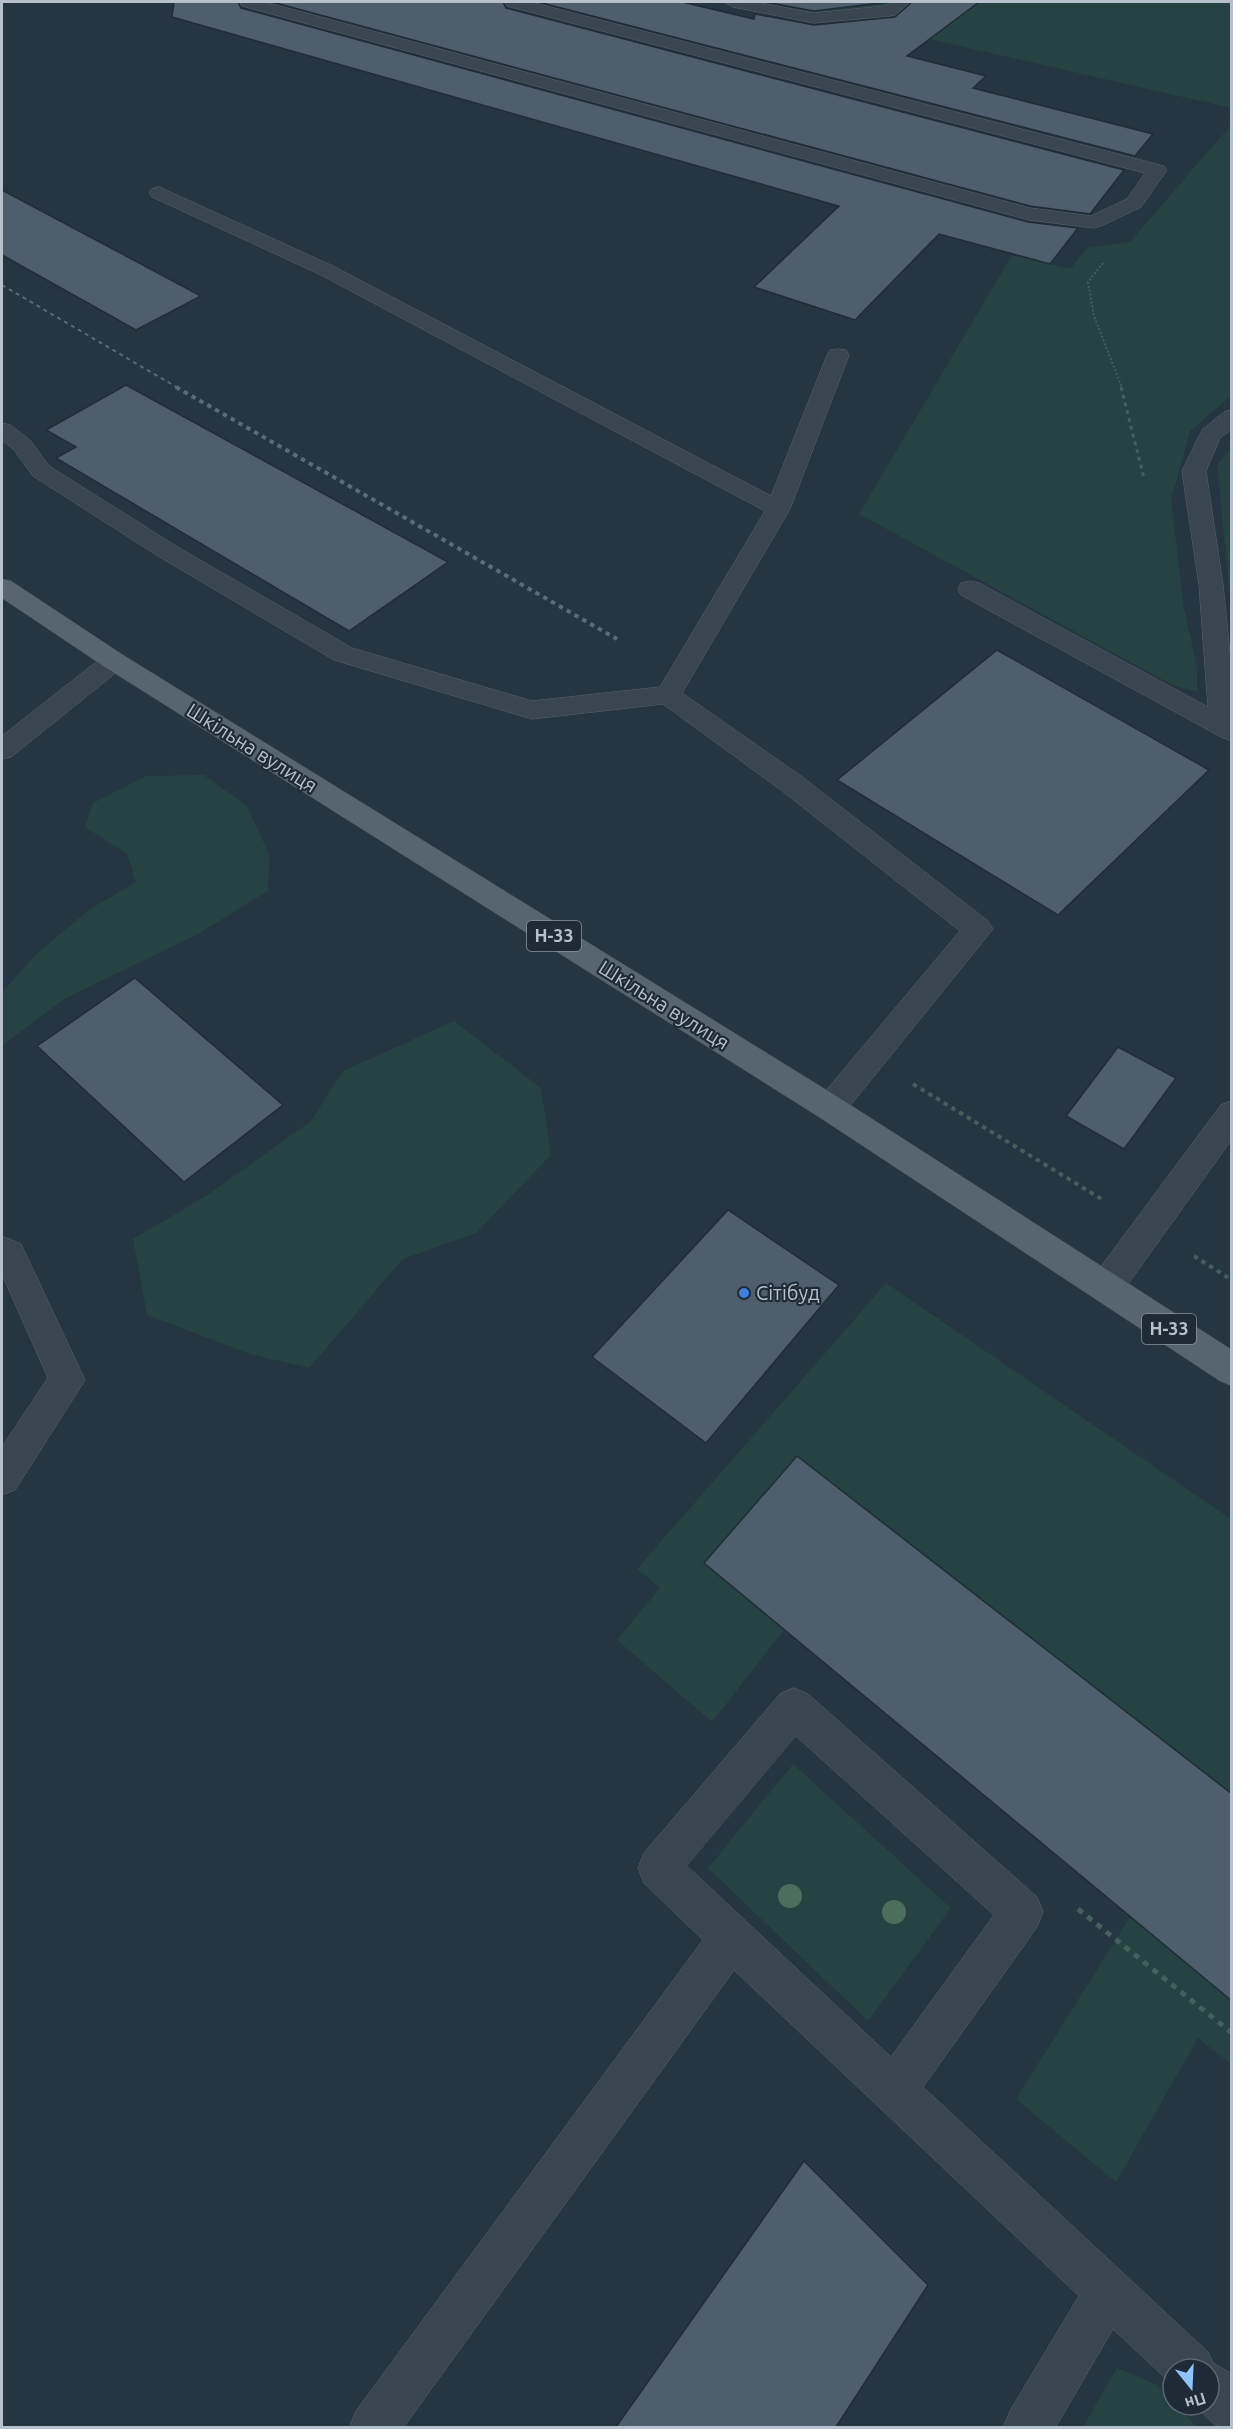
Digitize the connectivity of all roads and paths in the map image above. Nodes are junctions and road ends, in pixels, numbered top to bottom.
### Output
1 (248, 2) edge
2 (513, 2) edge
3 (733, 2) edge
4 (902, 2) edge
5 (159, 193) dead end
6 (1094, 222) junction
7 (838, 356) dead end
8 (1232, 417) edge
9 (2, 430) edge
10 (1145, 483) dead end
11 (778, 509) junction
12 (2, 587) edge
13 (970, 589) dead end
14 (114, 662) junction
15 (1226, 688) edge
16 (668, 695) junction
17 (1227, 729) edge
18 (2, 750) edge
19 (870, 1058) junction
20 (830, 1108) junction
21 (1232, 1114) edge
22 (1148, 1228) junction
23 (2, 1251) edge
24 (1232, 1280) edge
25 (1106, 1287) junction
26 (1232, 1370) edge
27 (2, 1478) edge
28 (1022, 1912) junction
29 (731, 1938) junction
30 (1232, 2033) edge
31 (895, 2089) junction
32 (1109, 2291) junction
33 (1181, 2357) edge
34 (373, 2427) edge
35 (1027, 2427) edge

1 - 6 lane
2 - 6 lane
3 - 4 lane
5 - 11 lane
6 - 10 path
7 - 11 lane
8 - 15 lane
9 - 16 lane
11 - 16 lane
12 - 14 main road, Шкільна вулиця / Н-33
13 - 17 lane
14 - 18 lane
14 - 20 main road, Шкільна вулиця / Н-33
15 - 17 lane
16 - 19 lane
19 - 20 lane
19 - 22 path
20 - 25 main road, Шкільна вулиця / Н-33
21 - 22 lane
22 - 24 path
22 - 25 lane
23 - 27 lane
25 - 26 main road, Шкільна вулиця / Н-33
28 - 29 lane
28 - 30 path
28 - 31 lane
29 - 31 lane
29 - 34 lane
31 - 32 lane
32 - 33 lane
32 - 35 lane

